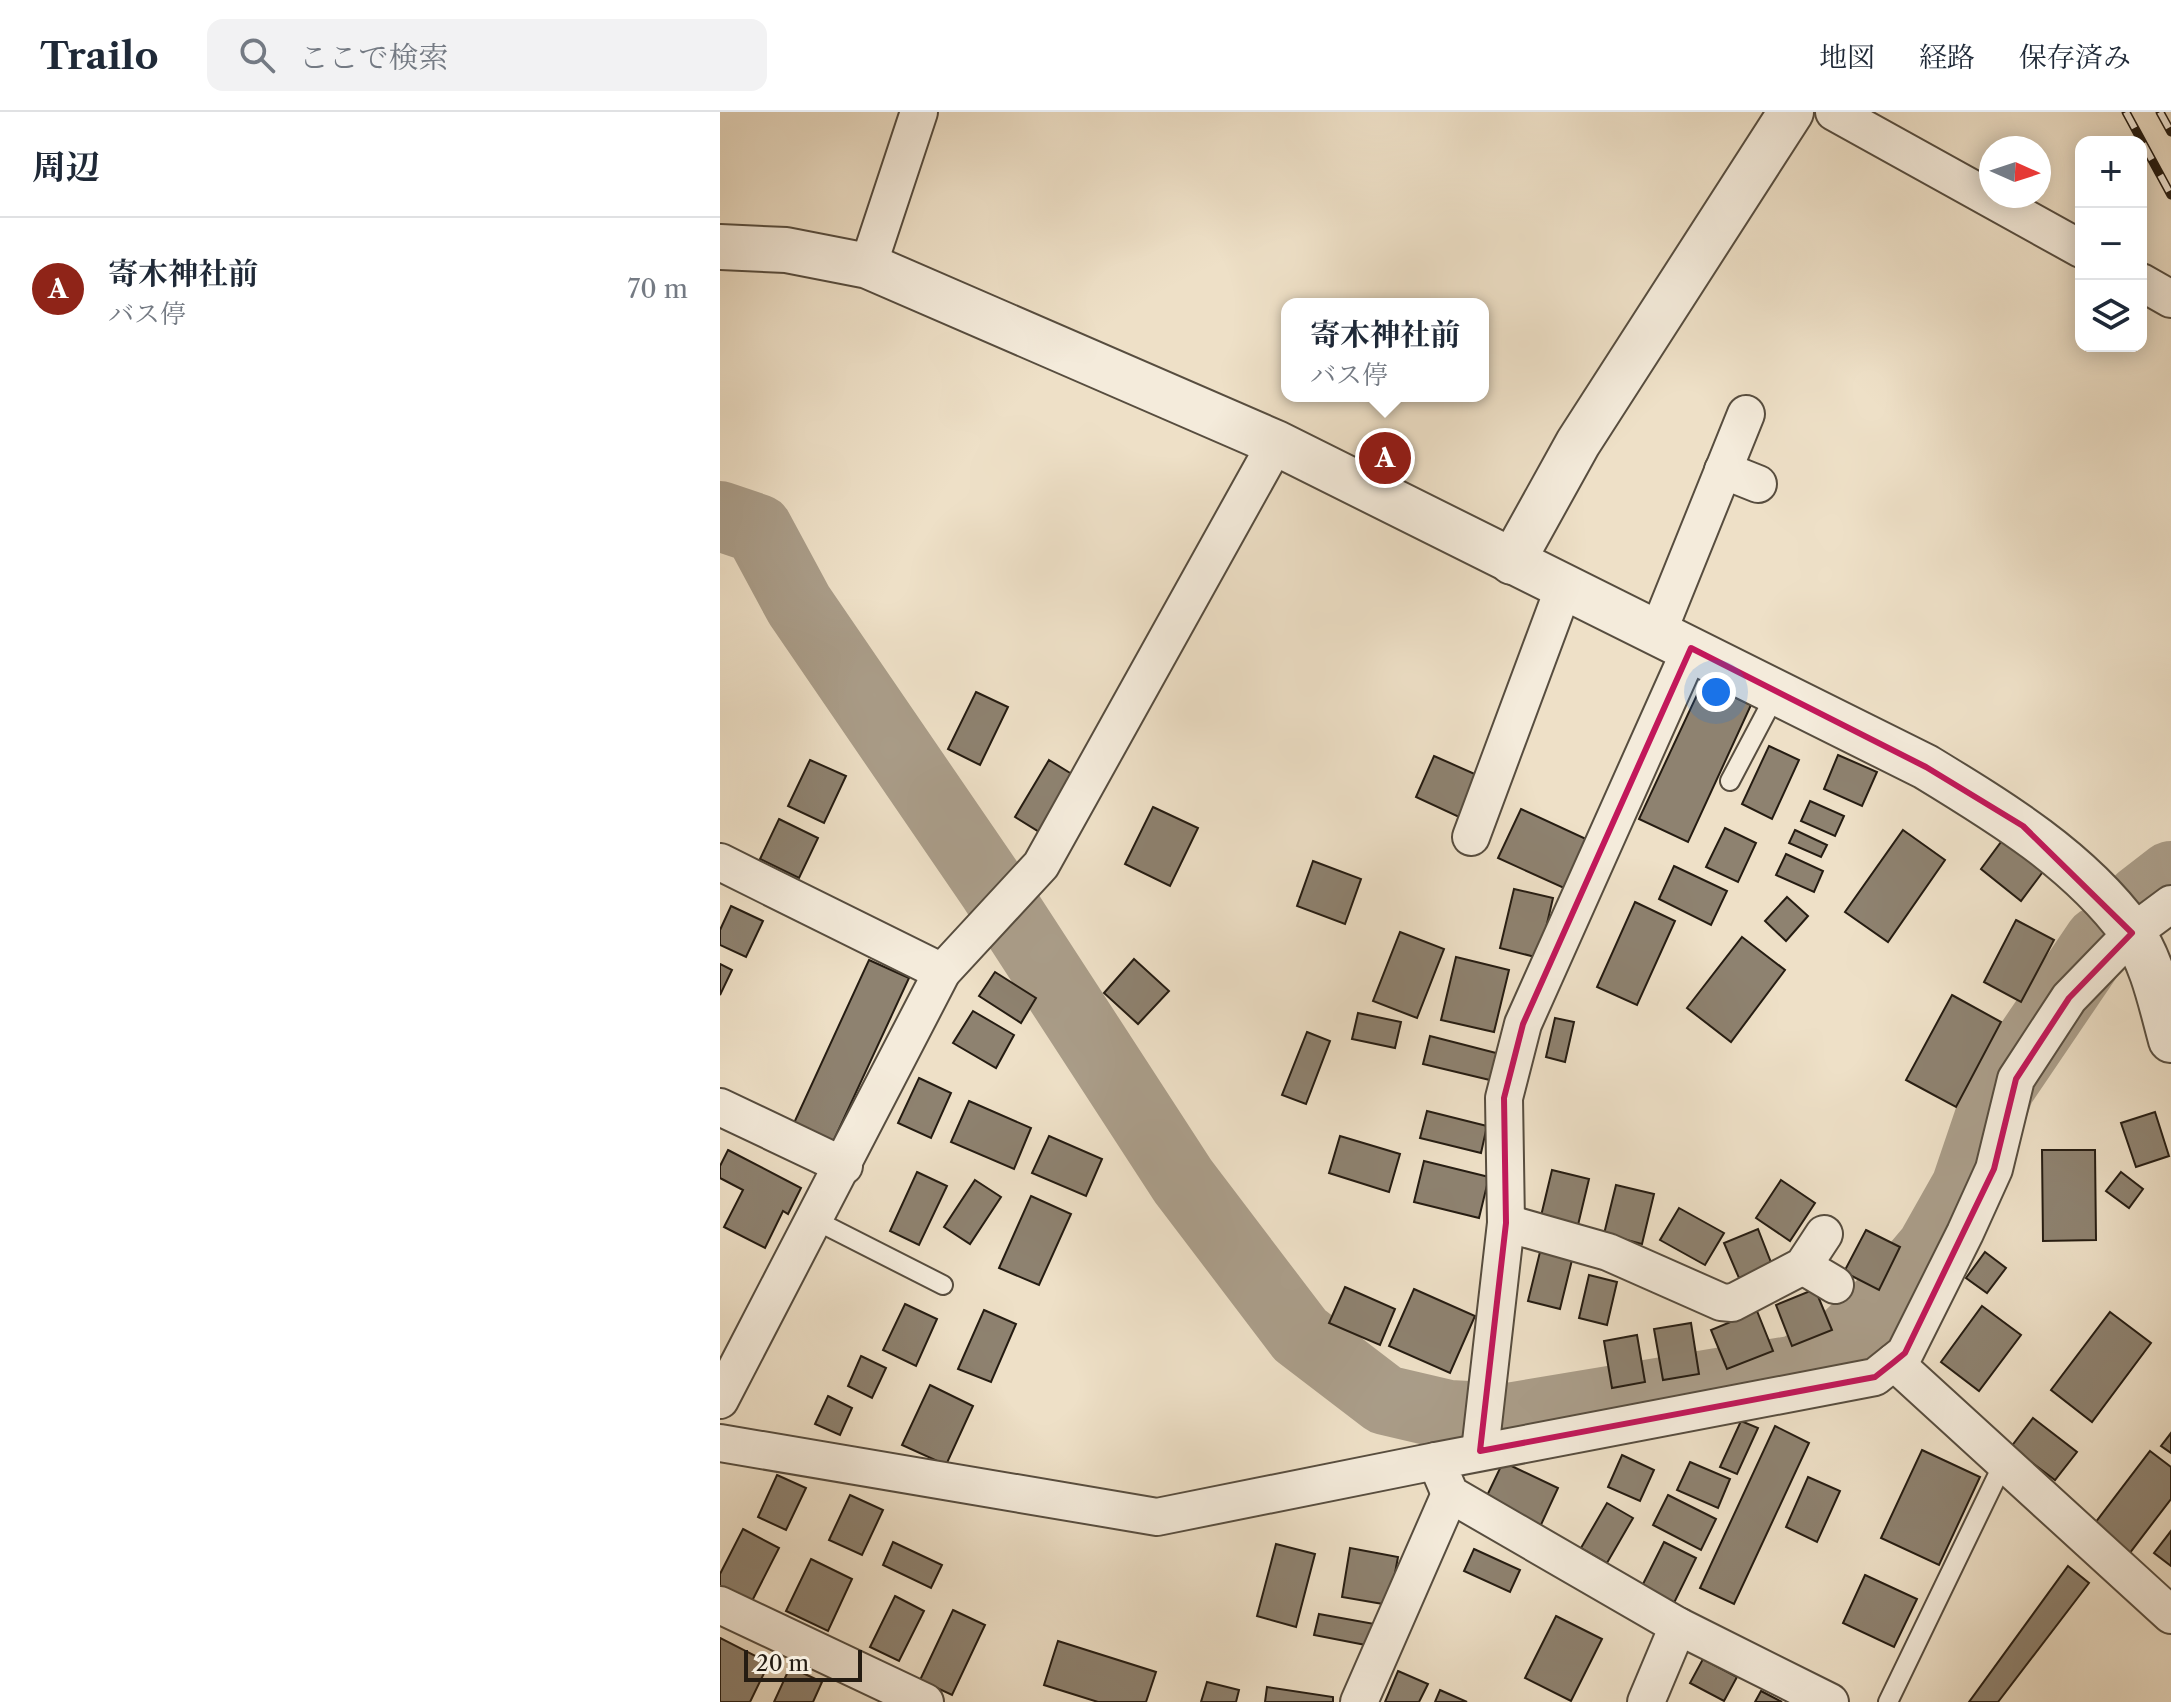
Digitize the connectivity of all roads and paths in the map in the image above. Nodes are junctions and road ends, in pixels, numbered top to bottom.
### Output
1 (919, 112) edge
2 (1791, 112) edge
3 (1834, 112) edge
4 (2075, 246) edge
5 (720, 247) edge
6 (868, 266) junction
7 (2147, 285) edge
8 (2171, 299) edge
9 (1746, 414) dead end
10 (1276, 443) junction
11 (1723, 470) junction
12 (1758, 484) dead end
13 (1512, 562) junction
14 (1564, 587) junction
15 (1674, 640) junction
16 (1777, 692) junction
17 (1730, 781) dead end
18 (1471, 837) dead end
19 (720, 862) edge
20 (2171, 904) edge
21 (2132, 933) junction
22 (942, 972) junction
23 (2171, 1040) edge
24 (720, 1107) edge
25 (844, 1166) junction
26 (815, 1220) junction
27 (1506, 1223) junction
28 (1824, 1234) dead end
29 (1803, 1266) junction
30 (943, 1285) dead end
31 (1835, 1285) dead end
32 (1894, 1362) junction
33 (720, 1400) edge
34 (720, 1443) edge
35 (1480, 1451) junction
36 (1436, 1461) junction
37 (2004, 1462) junction
38 (1450, 1494) junction
39 (720, 1605) edge
40 (2171, 1615) edge
41 (1678, 1626) junction
42 (925, 1702) edge
43 (1359, 1702) edge
44 (1646, 1702) edge
45 (1830, 1702) edge
46 (1888, 1702) edge

1 - 6 street
2 - 13 street
3 - 4 street
5 - 6 street
6 - 10 street
7 - 8 street
9 - 11 street
10 - 13 street
10 - 22 street
11 - 12 street
11 - 15 street
13 - 14 street
14 - 15 street
14 - 18 street
15 - 16 street
15 - 27 street
16 - 17 lane
16 - 21 street
19 - 22 street
20 - 21 street
21 - 23 street
21 - 32 street
22 - 25 street
24 - 25 street
25 - 26 street
26 - 30 lane
26 - 33 street
27 - 29 street
27 - 35 street
28 - 29 street
29 - 31 street
32 - 35 street
32 - 37 street
34 - 36 street
35 - 36 street
36 - 38 street
37 - 40 street
37 - 46 lane
38 - 41 street
38 - 43 street
39 - 42 street
41 - 44 street
41 - 45 street

